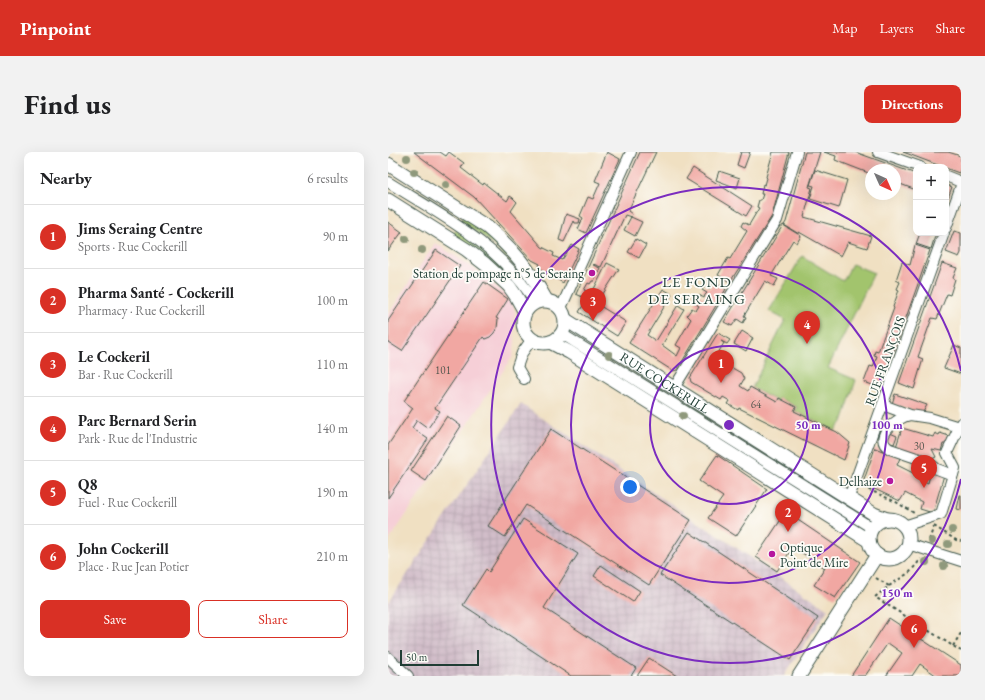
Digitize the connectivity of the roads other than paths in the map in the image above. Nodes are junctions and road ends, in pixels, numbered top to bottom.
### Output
1 (631, 152) edge
2 (797, 152) edge
3 (878, 152) edge
4 (388, 164) edge
5 (913, 164) edge
6 (949, 177) edge
7 (388, 182) edge
8 (961, 182) edge
9 (961, 186) edge
10 (388, 200) edge
11 (949, 220) edge
12 (943, 236) edge
13 (540, 301) junction
14 (561, 308) junction
15 (525, 312) junction
16 (566, 320) junction
17 (562, 334) junction
18 (532, 339) junction
19 (550, 342) junction
20 (524, 379) dead end
21 (674, 388) junction
22 (883, 404) junction
23 (910, 415) junction
24 (960, 425) edge
25 (953, 476) junction
26 (848, 498) junction
27 (887, 519) junction
28 (904, 526) junction
29 (872, 528) junction
30 (868, 541) junction
31 (908, 544) junction
32 (877, 555) junction
33 (961, 561) edge
34 (388, 657) edge
35 (408, 676) edge
36 (799, 676) edge

1 - 14 street
2 - 21 street
3 - 5 street
4 - 13 main road
6 - 8 street
7 - 13 street
9 - 11 street
10 - 15 main road
12 - 22 street, RUE FRANÇOIS
13 - 14 main road
13 - 15 main road
14 - 16 main road
15 - 18 main road
16 - 17 main road
16 - 21 main road, RUE COCKERILL
17 - 19 main road
17 - 29 street, RUE COCKERILL
18 - 19 main road
18 - 20 street
19 - 30 main road, RUE COCKERILL
21 - 26 main road, RUE COCKERILL
22 - 23 street
22 - 26 street, RUE FRANÇOIS
23 - 24 street
23 - 25 street
24 - 25 street
25 - 28 street
26 - 27 main road, RUE COCKERILL
27 - 28 main road
27 - 29 main road
28 - 31 main road
29 - 30 main road
30 - 32 main road
31 - 32 main road
31 - 33 street
32 - 36 main road
34 - 35 street

